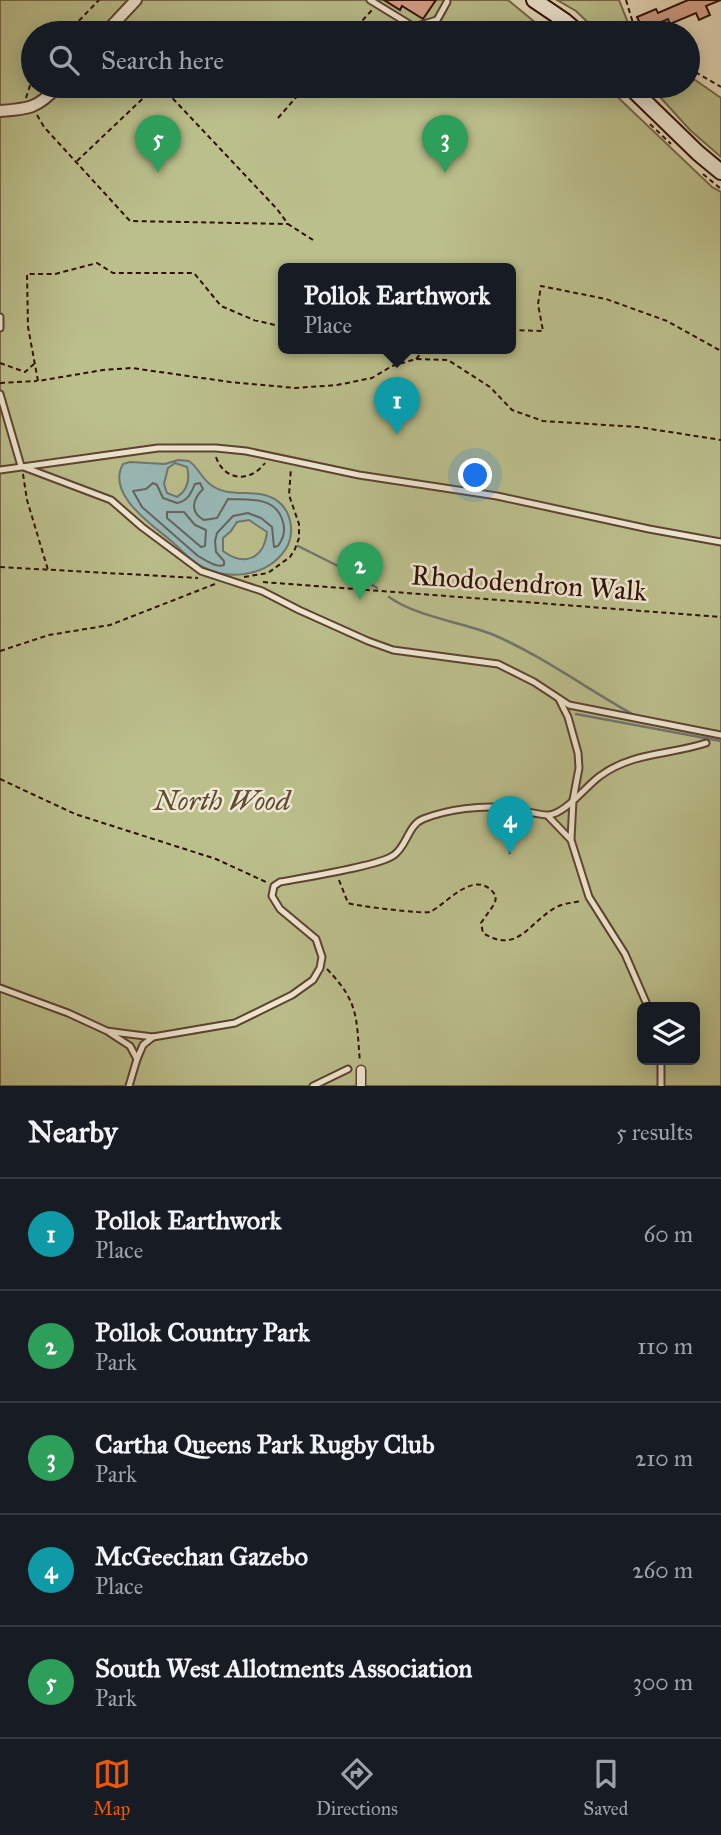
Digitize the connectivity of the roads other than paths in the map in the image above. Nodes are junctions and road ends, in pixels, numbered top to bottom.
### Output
1 (136, 0) edge
2 (370, 0) edge
3 (534, 0) edge
4 (447, 2) dead end
5 (116, 21) edge
6 (404, 21) edge
7 (434, 21) edge
8 (565, 21) edge
9 (47, 98) edge
10 (641, 98) edge
11 (0, 111) edge
12 (721, 172) edge
13 (0, 317) edge
14 (0, 328) edge
15 (0, 394) edge
16 (21, 466) junction
17 (0, 470) edge
18 (721, 542) edge
19 (559, 699) junction
20 (721, 734) edge
21 (706, 743) dead end
22 (573, 800) junction
23 (548, 816) junction
24 (571, 839) junction
25 (0, 988) edge
26 (646, 1002) edge
27 (107, 1031) junction
28 (153, 1037) junction
29 (137, 1059) junction
30 (661, 1065) edge
31 (361, 1067) road end
32 (348, 1069) dead end
33 (129, 1086) edge
34 (313, 1086) edge
35 (361, 1086) edge
36 (661, 1086) edge

1 - 5 street
2 - 6 lane
3 - 8 main road
4 - 7 lane
9 - 11 street
10 - 12 main road
13 - 14 lane
15 - 16 lane
16 - 17 lane
16 - 18 lane
16 - 19 lane
19 - 20 lane
19 - 22 lane
21 - 22 lane
22 - 23 lane
22 - 24 lane
23 - 24 lane
23 - 28 lane
24 - 26 lane
25 - 27 lane
27 - 28 lane
27 - 29 lane
28 - 29 lane
29 - 33 lane
30 - 36 lane
31 - 35 street
32 - 34 lane

